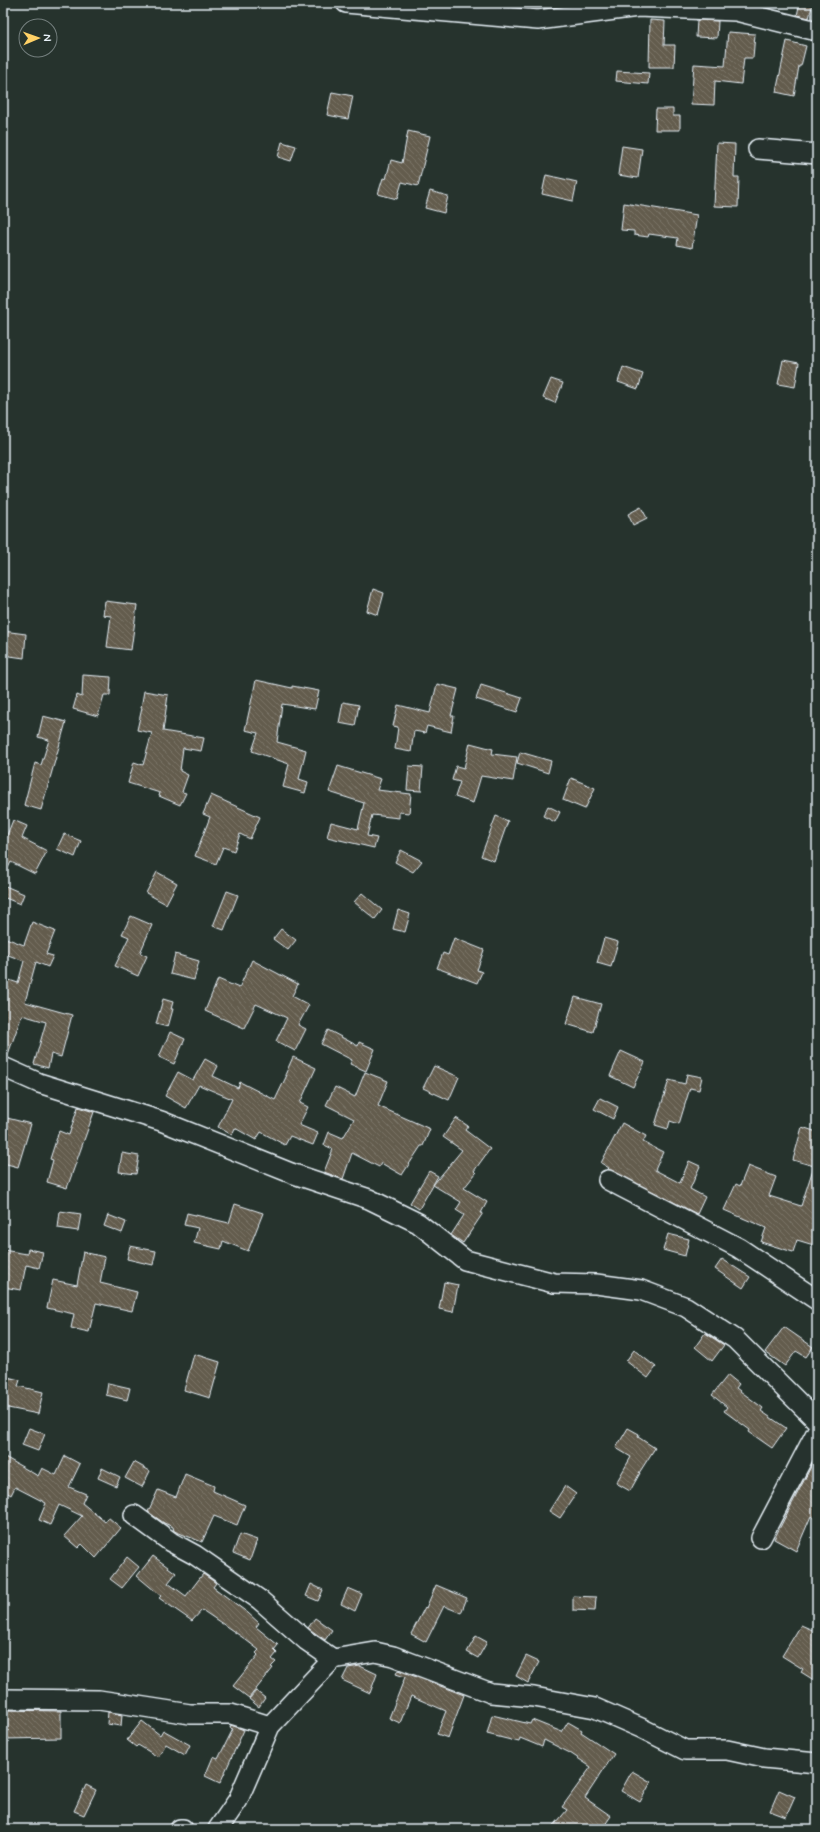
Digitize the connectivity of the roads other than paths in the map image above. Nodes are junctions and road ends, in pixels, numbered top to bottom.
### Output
1 (346, 3) edge
2 (817, 31) edge
3 (758, 149) dead end
4 (817, 154) edge
5 (3, 1067) edge
6 (608, 1180) dead end
7 (817, 1300) edge
8 (817, 1421) edge
9 (817, 1431) edge
10 (134, 1515) dead end
11 (761, 1538) dead end
12 (333, 1659) junction
13 (3, 1699) edge
14 (270, 1726) junction
15 (817, 1762) edge
16 (218, 1829) edge

1 - 2 street
3 - 4 street
5 - 8 street
6 - 7 street
9 - 11 street
10 - 12 street
12 - 14 street
12 - 15 street
13 - 14 street
14 - 16 street

